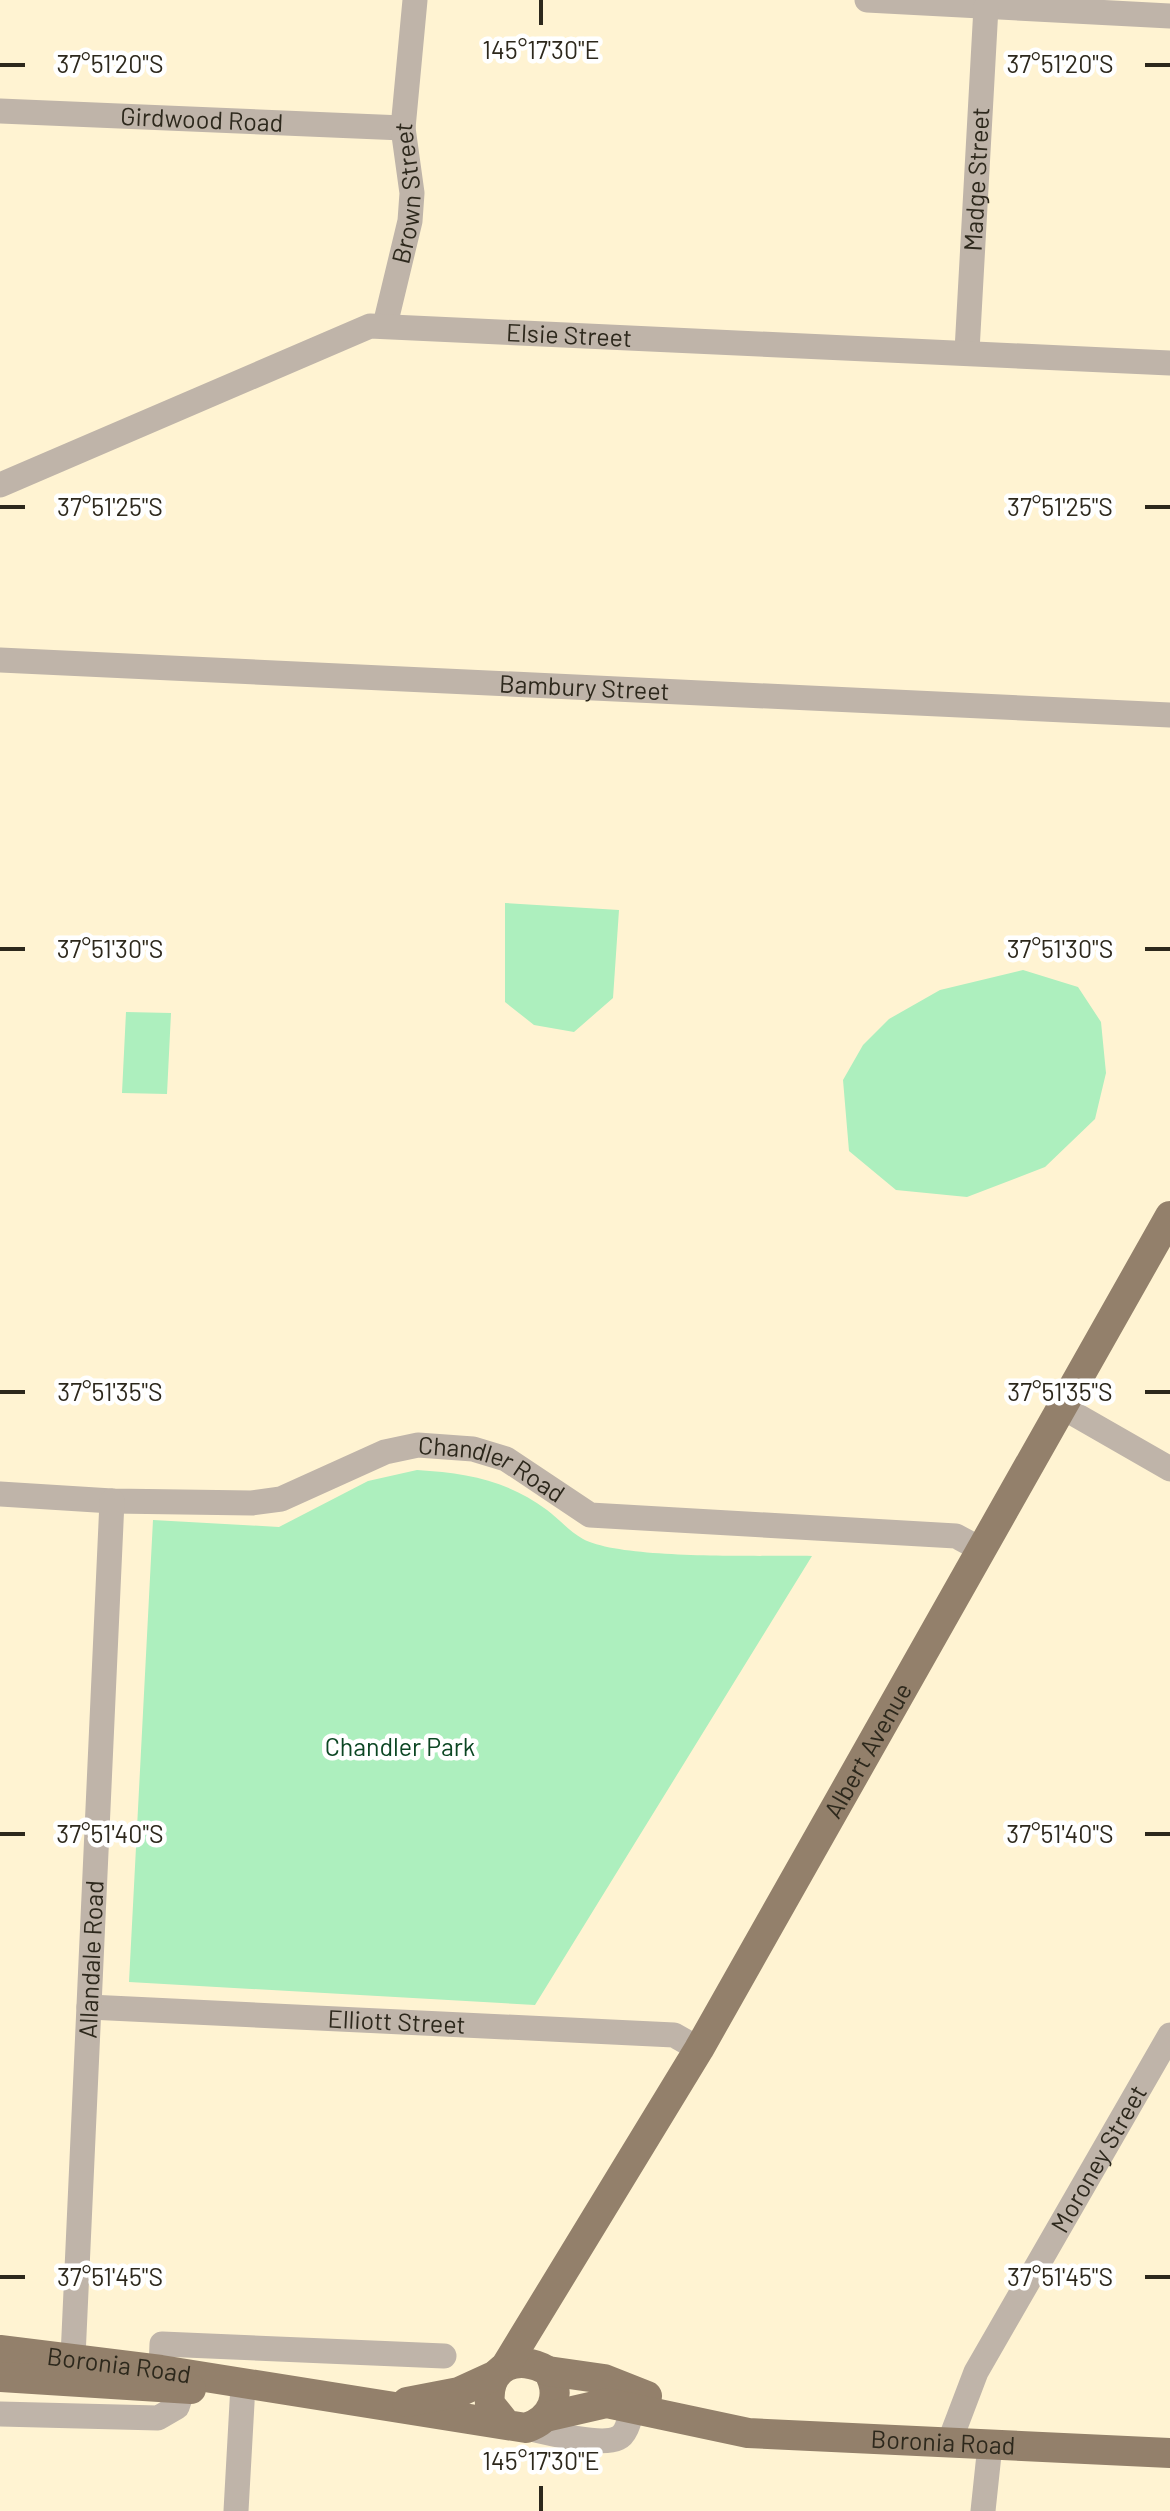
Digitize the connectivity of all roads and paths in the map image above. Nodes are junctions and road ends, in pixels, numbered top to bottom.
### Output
1 (415, 0) edge
2 (867, 0) edge
3 (986, 7) junction
4 (1170, 16) edge
5 (0, 111) edge
6 (403, 128) junction
7 (385, 325) junction
8 (967, 352) junction
9 (1170, 363) edge
10 (0, 485) edge
11 (0, 660) edge
12 (1170, 715) edge
13 (1170, 1216) edge
14 (1062, 1407) junction
15 (1170, 1468) edge
16 (0, 1494) edge
17 (112, 1502) junction
18 (982, 1550) junction
19 (89, 2007) junction
20 (1170, 2035) edge
21 (699, 2049) junction
22 (560, 2282) junction
23 (0, 2350) edge
24 (444, 2356) dead end
25 (73, 2358) junction
26 (545, 2369) junction
27 (500, 2370) junction
28 (0, 2377) edge
29 (172, 2379) junction
30 (241, 2385) junction
31 (390, 2404) junction
32 (0, 2414) edge
33 (526, 2423) junction
34 (718, 2428) junction
35 (949, 2443) junction
36 (990, 2445) junction
37 (1170, 2453) edge
38 (236, 2511) edge
39 (983, 2511) edge

1 - 6 street, Brown Street
2 - 3 street
3 - 4 street
3 - 8 street, Madge Street
5 - 6 street, Girdwood Road
6 - 7 street, Brown Street
7 - 8 street, Elsie Street
7 - 10 street, Elsie Street
8 - 9 street, Elsie Street
11 - 12 street, Bambury Street
13 - 14 main road, Albert Avenue
14 - 15 street
14 - 18 main road, Albert Avenue
16 - 17 street, Chandler Road
17 - 18 street, Chandler Road
17 - 19 street, Allandale Road
18 - 21 main road, Albert Avenue
19 - 21 street, Elliott Street
19 - 25 street, Allandale Road
20 - 35 street, Moroney Street
21 - 22 main road, Albert Avenue
22 - 26 main road, Albert Avenue
22 - 27 main road, Albert Avenue
23 - 25 main road, Boronia Road
24 - 29 street
25 - 29 main road, Boronia Road
26 - 27 main road
26 - 33 main road
26 - 34 main road, Boronia Road
27 - 31 main road, Boronia Road
27 - 33 main road
28 - 29 main road, Boronia Road
29 - 30 main road, Boronia Road
29 - 32 street, Boronia Road
30 - 31 main road, Boronia Road
30 - 38 street
31 - 33 main road, Boronia Road
33 - 34 main road, Boronia Road
34 - 35 main road, Boronia Road
35 - 36 main road, Boronia Road
36 - 37 main road, Boronia Road
36 - 39 street

